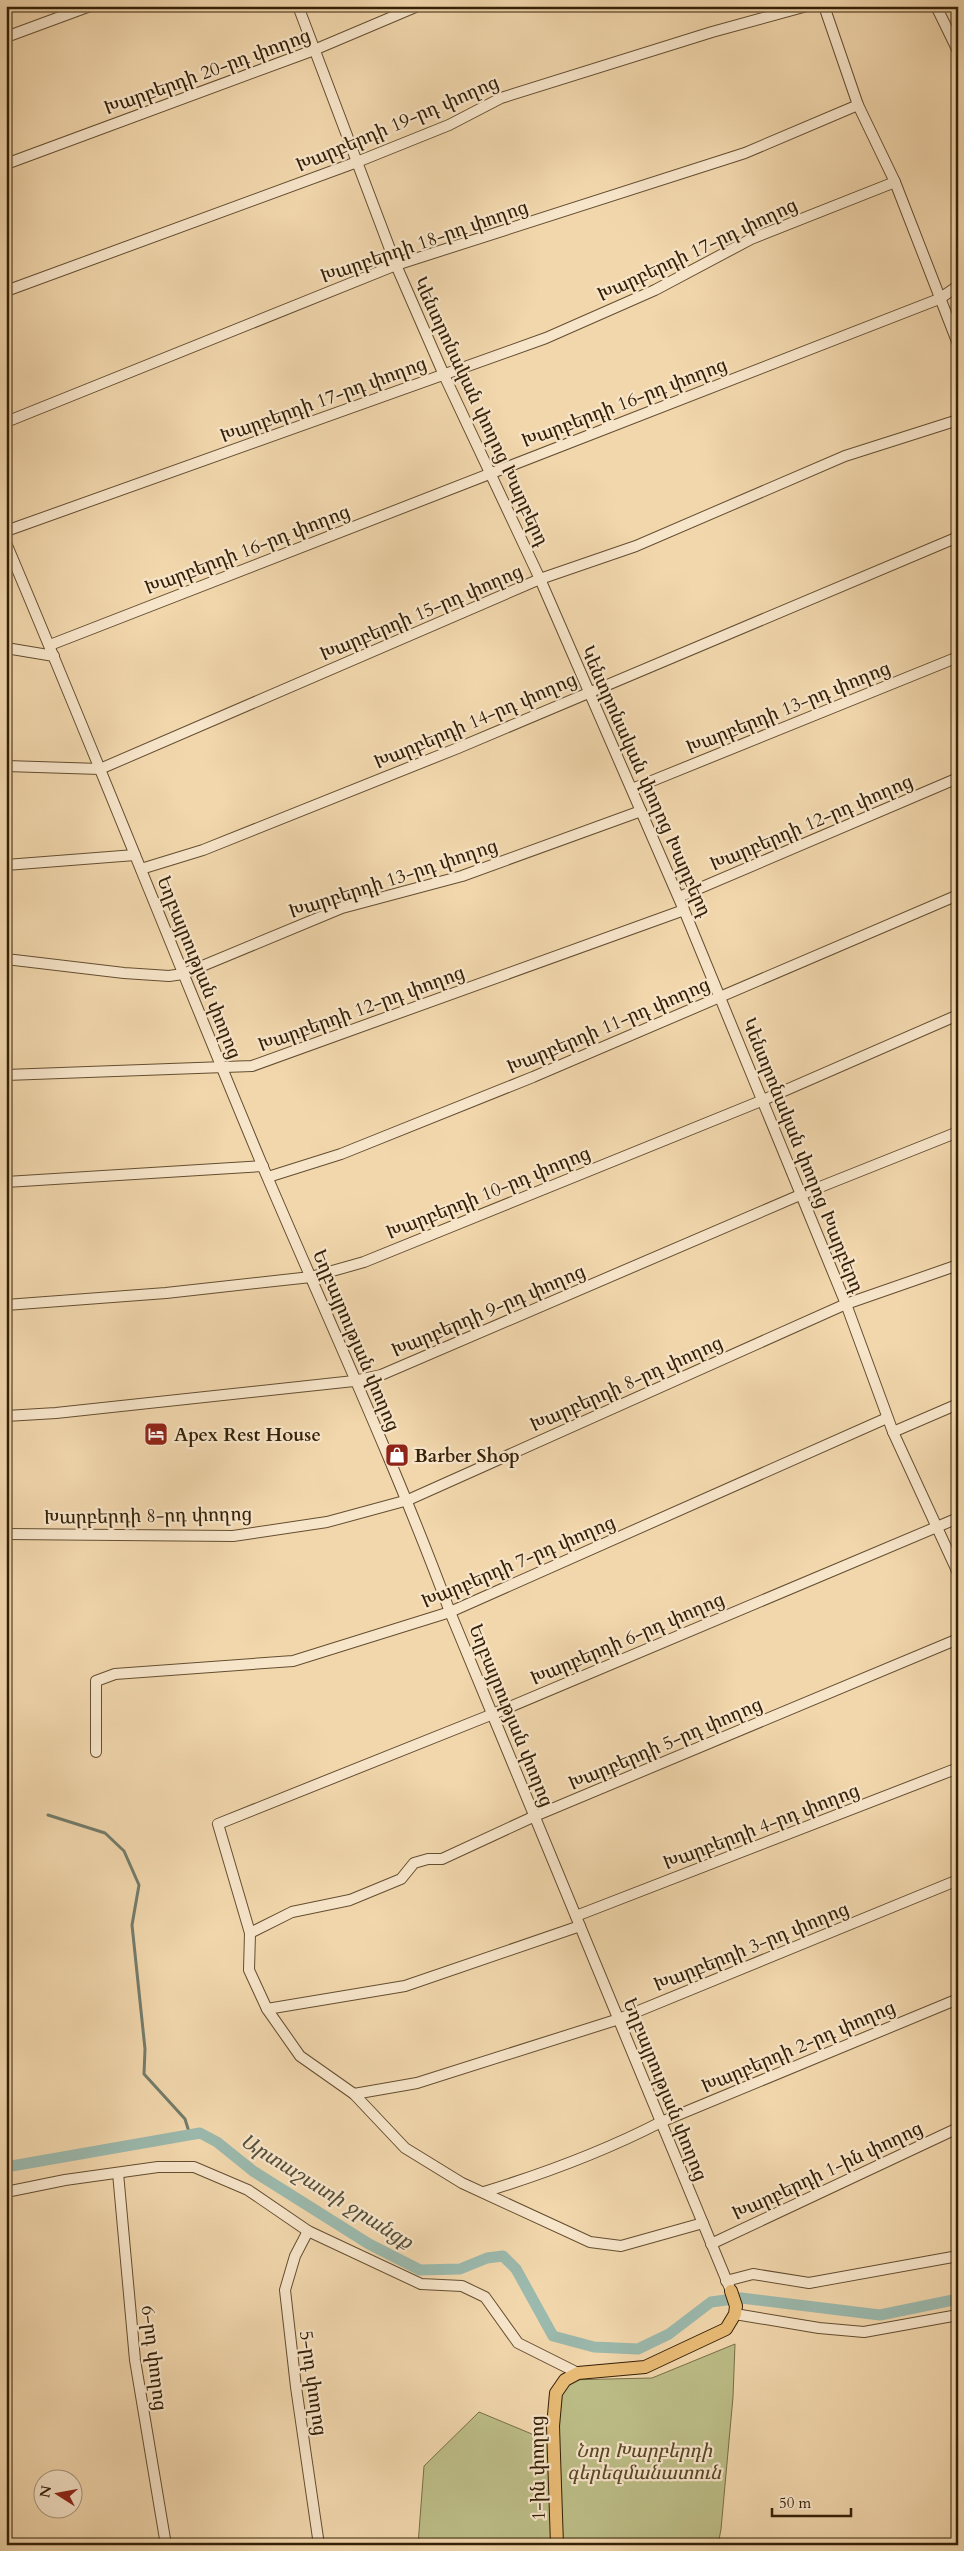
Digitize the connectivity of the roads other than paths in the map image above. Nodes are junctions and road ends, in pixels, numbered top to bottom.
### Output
1 (90, 6) edge
2 (298, 6) edge
3 (418, 6) edge
4 (807, 6) edge
5 (824, 6) edge
6 (936, 6) edge
7 (6, 36) edge
8 (314, 50) junction
9 (958, 51) edge
10 (858, 105) junction
11 (357, 162) junction
12 (6, 164) edge
13 (895, 182) junction
14 (396, 265) junction
15 (958, 286) edge
16 (6, 291) edge
17 (939, 299) junction
18 (958, 344) edge
19 (444, 375) junction
20 (958, 420) edge
21 (6, 422) edge
22 (489, 474) junction
23 (6, 532) edge
24 (958, 537) edge
25 (6, 543) edge
26 (540, 580) junction
27 (50, 645) junction
28 (6, 648) edge
29 (54, 656) junction
30 (958, 657) edge
31 (588, 692) junction
32 (6, 766) edge
33 (100, 769) junction
34 (958, 778) edge
35 (632, 789) junction
36 (641, 811) junction
37 (135, 855) junction
38 (6, 865) edge
39 (141, 869) junction
40 (958, 896) edge
41 (679, 897) junction
42 (684, 910) junction
43 (6, 959) edge
44 (183, 974) junction
45 (721, 996) junction
46 (958, 1015) edge
47 (222, 1068) junction
48 (6, 1075) edge
49 (761, 1101) junction
50 (958, 1132) edge
51 (263, 1166) junction
52 (268, 1177) junction
53 (6, 1182) edge
54 (800, 1195) junction
55 (958, 1265) edge
56 (311, 1277) junction
57 (6, 1304) edge
58 (846, 1304) junction
59 (354, 1381) junction
60 (958, 1404) edge
61 (6, 1416) edge
62 (887, 1418) junction
63 (893, 1432) junction
64 (408, 1500) junction
65 (958, 1518) edge
66 (938, 1526) junction
67 (6, 1534) edge
68 (958, 1572) edge
69 (450, 1612) junction
70 (958, 1639) edge
71 (493, 1714) junction
72 (96, 1752) dead end
73 (958, 1768) edge
74 (535, 1816) junction
75 (958, 1880) edge
76 (576, 1916) junction
77 (580, 1926) junction
78 (250, 1933) junction
79 (958, 1998) edge
80 (267, 2009) junction
81 (619, 2019) junction
82 (354, 2094) junction
83 (661, 2122) junction
84 (958, 2128) edge
85 (118, 2174) junction
86 (6, 2192) edge
87 (484, 2192) junction
88 (703, 2223) junction
89 (308, 2231) junction
90 (711, 2244) junction
91 (958, 2256) edge
92 (729, 2286) junction
93 (736, 2310) junction
94 (958, 2316) edge
95 (578, 2372) junction
96 (166, 2545) edge
97 (319, 2545) edge
98 (557, 2545) edge

1 - 7 street
2 - 8 street, Կենտրոնական փողոց Խարբերդ
3 - 8 street, Խարբերդի 20-րդ փողոց
4 - 11 street, Խարբերդի 19-րդ փողոց
5 - 10 street
6 - 9 street
8 - 11 street, Կենտրոնական փողոց Խարբերդ
8 - 12 street, Խարբերդի 20-րդ փողոց
10 - 13 street
10 - 14 street, Խարբերդի 18-րդ փողոց
11 - 14 street, Կենտրոնական փողոց Խարբերդ
11 - 16 street, Խարբերդի 19-րդ փողոց
13 - 17 street
13 - 19 street, Խարբերդի 17-րդ փողոց
14 - 19 street, Կենտրոնական փողոց Խարբերդ
14 - 21 street, Խարբերդի 18-րդ փողոց
15 - 17 street, Խարբերդի 16-րդ փողոց
17 - 18 street
17 - 22 street, Խարբերդի 16-րդ փողոց
19 - 22 street, Կենտրոնական փողոց Խարբերդ
19 - 23 street, Խարբերդի 17-րդ փողոց
20 - 26 street, Խարբերդի 15-րդ փողոց
22 - 26 street, Կենտրոնական փողոց Խարբերդ
22 - 27 street, Խարբերդի 16-րդ փողոց
24 - 31 street, Խարբերդի 14-րդ փողոց
25 - 27 street, Եղբայրության փողոց
26 - 31 street, Կենտրոնական փողոց Խարբերդ
26 - 33 street, Խարբերդի 15-րդ փողոց
27 - 29 street, Եղբայրության փողոց
28 - 29 street
29 - 33 street, Եղբայրության փողոց
30 - 35 street, Խարբերդի 13-րդ փողոց
31 - 35 street, Կենտրոնական փողոց Խարբերդ
31 - 39 street, Խարբերդի 14-րդ փողոց
32 - 33 street, Խարբերդի 15-րդ փողոց
33 - 37 street, Եղբայրության փողոց
34 - 41 street, Խարբերդի 12-րդ փողոց
35 - 36 street, Կենտրոնական փողոց Խարբերդ
36 - 41 street, Կենտրոնական փողոց Խարբերդ
36 - 44 street, Խարբերդի 13-րդ փողոց
37 - 38 street
37 - 39 street, Եղբայրության փողոց
39 - 44 street, Եղբայրության փողոց
40 - 45 street, Խարբերդի 11-րդ փողոց
41 - 42 street, Կենտրոնական փողոց Խարբերդ
42 - 45 street, Կենտրոնական փողոց Խարբերդ
42 - 47 street, Խարբերդի 12-րդ փողոց
43 - 44 street, Խարբերդի 13-րդ փողոց
44 - 47 street, Եղբայրության փողոց
45 - 49 street, Կենտրոնական փողոց Խարբերդ
45 - 52 street, Խարբերդի 11-րդ փողոց
46 - 49 street, Խարբերդի 10-րդ փողոց
47 - 48 street, Խարբերդի 12-րդ փողոց
47 - 51 street, Եղբայրության փողոց
49 - 54 street, Կենտրոնական փողոց Խարբերդ
49 - 56 street, Խարբերդի 10-րդ փողոց
50 - 54 street, Խարբերդի 9-րդ փողոց
51 - 52 street, Եղբայրության փողոց
51 - 53 street
52 - 56 street, Եղբայրության փողոց
54 - 58 street, Կենտրոնական փողոց Խարբերդ
54 - 59 street, Խարբերդի 9-րդ փողոց
55 - 58 street, Խարբերդի 8-րդ փողոց
56 - 57 street, Խարբերդի 10-րդ փողոց
56 - 59 street, Եղբայրության փողոց
58 - 62 street, Կենտրոնական փողոց Խարբերդ
58 - 64 street, Խարբերդի 8-րդ փողոց
59 - 61 street, Խարբերդի 9-րդ փողոց
59 - 64 street, Եղբայրության փողոց
60 - 63 street
62 - 63 street, Կենտրոնական փողոց Խարբերդ
62 - 69 street, Խարբերդի 7-րդ փողոց
63 - 66 street, Կենտրոնական փողոց Խարբերդ
64 - 67 street, Խարբերդի 8-րդ փողոց
64 - 69 street, Եղբայրության փողոց
65 - 66 street, Խարբերդի 6-րդ փողոց
66 - 68 street, Կենտրոնական փողոց Խարբերդ
66 - 71 street, Խարբերդի 6-րդ փողոց
69 - 71 street, Եղբայրության փողոց
69 - 72 street, Խարբերդի 7-րդ փողոց
70 - 74 street, Խարբերդի 5-րդ փողոց
71 - 74 street, Եղբայրության փողոց
71 - 78 street, Խարբերդի 6-րդ փողոց
73 - 76 street, Խարբերդի 4-րդ փողոց
74 - 76 street, Եղբայրության փողոց
74 - 78 street, Խարբերդի 5-րդ փողոց
75 - 81 street, Խարբերդի 3-րդ փողոց
76 - 77 street, Եղբայրության փողոց
77 - 80 street
77 - 81 street, Եղբայրության փողոց
78 - 80 street
79 - 83 street, Խարբերդի 2-րդ փողոց
80 - 82 street
81 - 82 street, Խարբերդի 3-րդ փողոց
81 - 83 street, Եղբայրության փողոց
82 - 87 street
83 - 87 street, Խարբերդի 2-րդ փողոց
83 - 88 street, Եղբայրության փողոց
84 - 90 street, Խարբերդի 1-ին փողոց
85 - 86 street
85 - 89 street
85 - 96 street, 6-րդ փողոց
87 - 88 street
88 - 90 street, Եղբայրության փողոց
89 - 95 street
89 - 97 street, 5-րդ փողոց
90 - 92 street, Եղբայրության փողոց
91 - 92 street
92 - 93 main road
93 - 94 street
93 - 95 main road
95 - 98 main road, 1-ին փողոց

